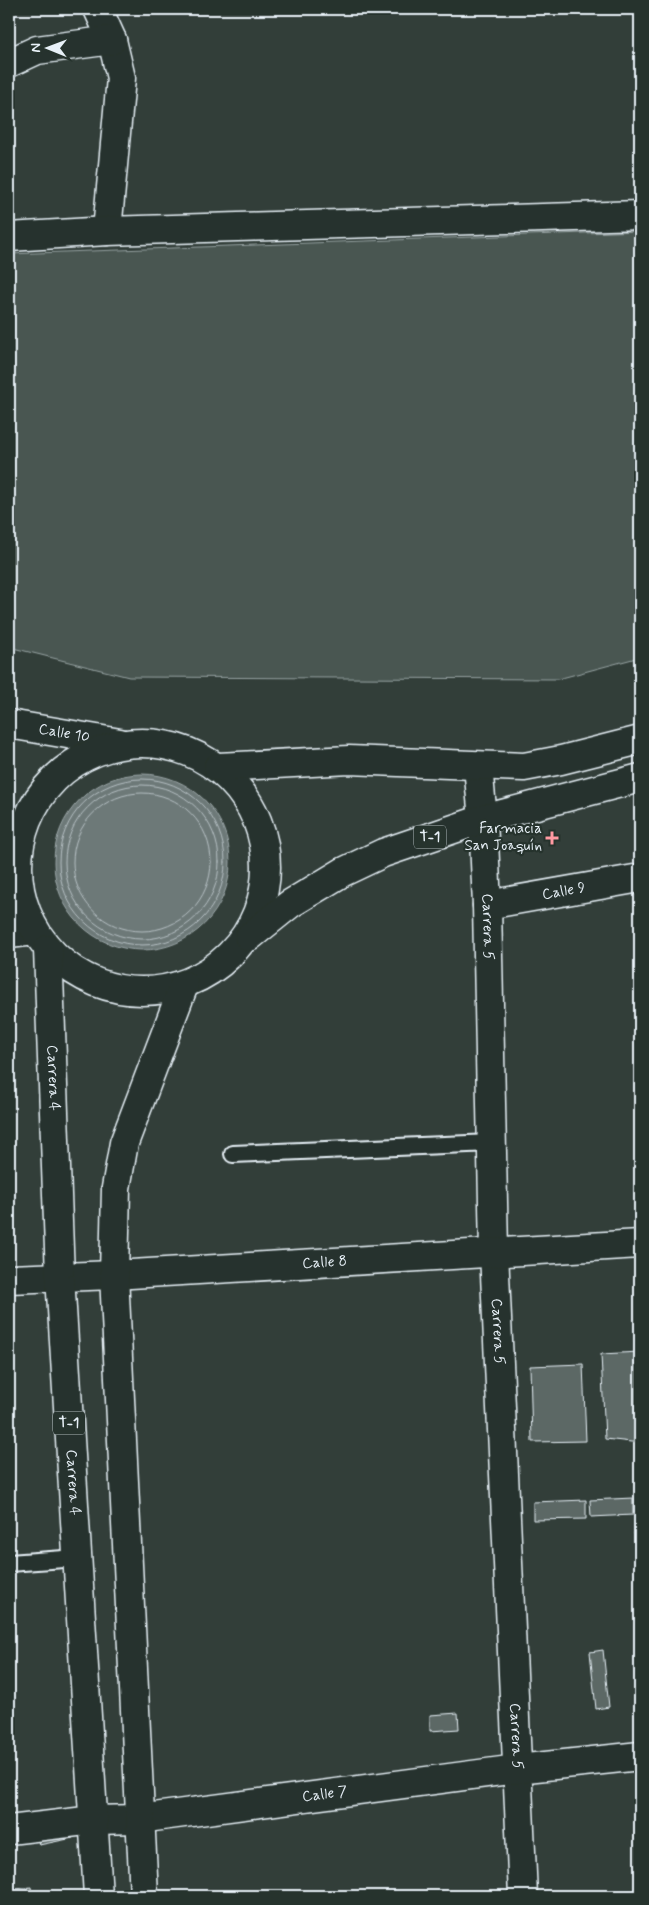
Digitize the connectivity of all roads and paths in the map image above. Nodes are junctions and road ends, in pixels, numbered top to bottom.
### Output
1 (98, 9) edge
2 (112, 40) junction
3 (9, 63) edge
4 (640, 215) edge
5 (107, 231) junction
6 (9, 237) edge
7 (9, 724) edge
8 (640, 740) edge
9 (120, 743) junction
10 (478, 766) junction
11 (218, 767) junction
12 (640, 778) edge
13 (483, 819) junction
14 (13, 865) edge
15 (640, 878) edge
16 (487, 905) junction
17 (9, 934) edge
18 (41, 940) junction
19 (242, 942) junction
20 (184, 985) junction
21 (492, 1143) junction
22 (233, 1154) dead end
23 (640, 1244) edge
24 (494, 1252) junction
25 (114, 1275) junction
26 (60, 1276) junction
27 (9, 1279) edge
28 (78, 1558) junction
29 (9, 1564) edge
30 (640, 1756) edge
31 (518, 1769) junction
32 (139, 1819) junction
33 (94, 1820) junction
34 (9, 1830) edge
35 (98, 1896) edge
36 (144, 1896) edge
37 (524, 1896) edge

1 - 2 main road
2 - 3 main road
2 - 5 main road
4 - 5 main road
5 - 6 main road
7 - 9 main road, Calle 10
8 - 10 main road
9 - 11 main road, T-1
9 - 14 main road, T-1
10 - 11 main road
10 - 13 main road, Carrera 5
11 - 19 main road, T-1
12 - 13 main road, T-1
13 - 16 main road, Carrera 5
13 - 19 main road, T-1
14 - 18 main road, T-1
15 - 16 main road, Calle 9
16 - 21 main road, Carrera 5
17 - 18 main road
18 - 20 main road, T-1
18 - 26 main road, Carrera 4 / T-1
19 - 20 main road, T-1
20 - 25 main road
21 - 22 lane
21 - 24 main road, Carrera 5
23 - 24 main road, Calle 8
24 - 25 main road, Calle 8
24 - 31 main road, Carrera 5
25 - 26 main road, Calle 8
25 - 32 main road
26 - 27 main road, Calle 8
26 - 28 main road, Carrera 4 / T-1
28 - 29 lane
28 - 33 main road, Carrera 4 / T-1
30 - 31 main road, Calle 7
31 - 32 main road, Calle 7
31 - 37 main road, Carrera 5
32 - 33 main road, Calle 7
32 - 36 main road
33 - 34 main road, Calle 7
33 - 35 main road, Carrera 4 / T-1

